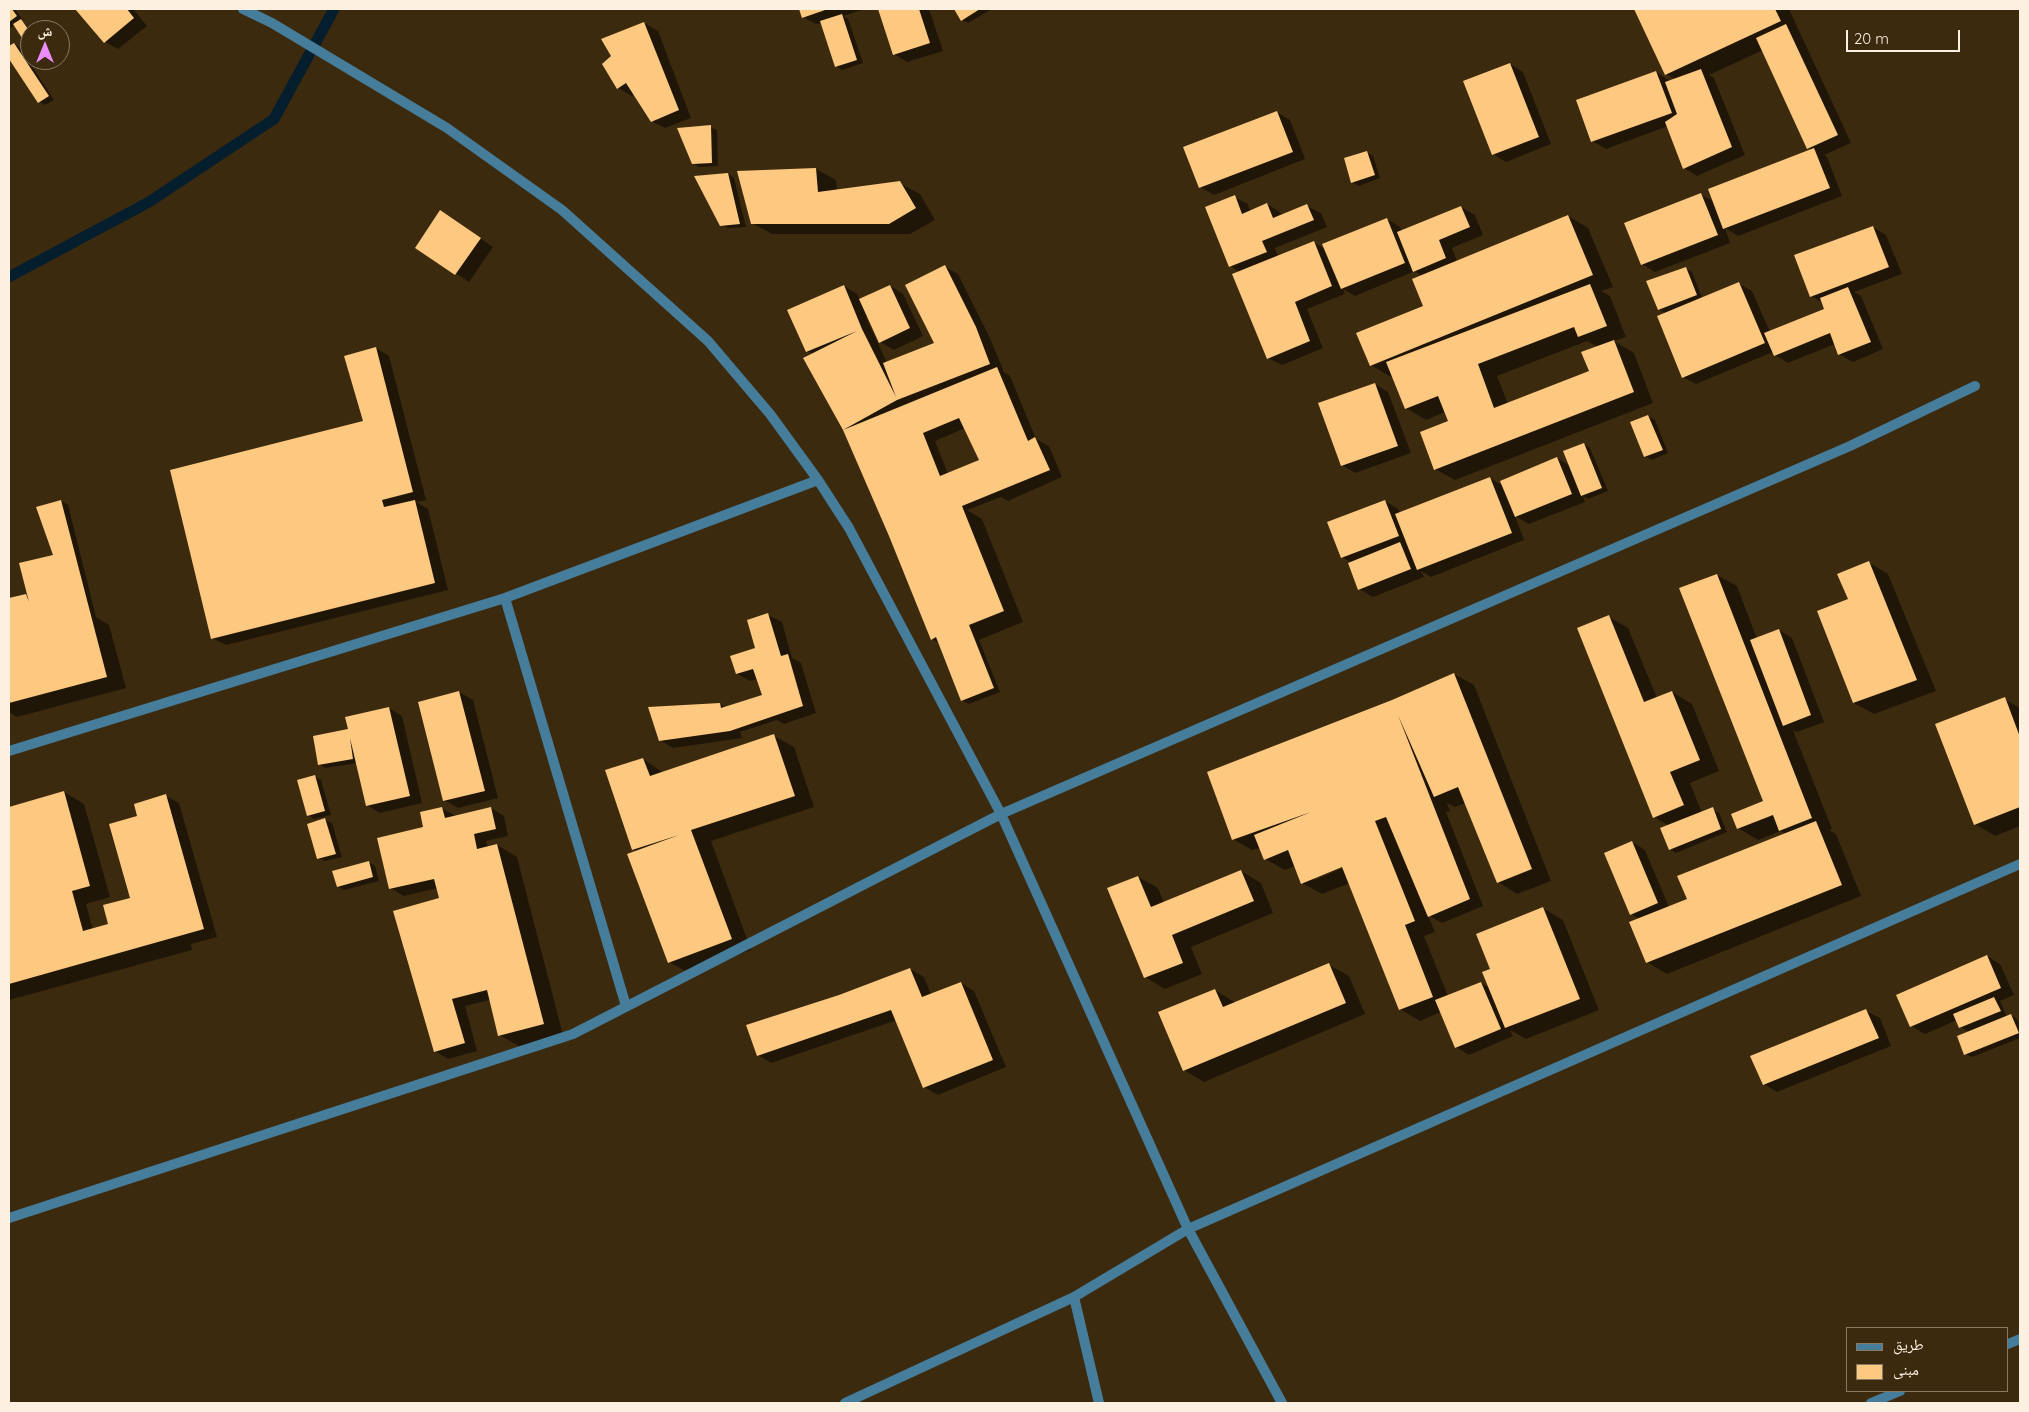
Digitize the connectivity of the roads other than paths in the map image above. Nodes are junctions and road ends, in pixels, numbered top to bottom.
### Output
1 (243, 9) edge
2 (1975, 386) dead end
3 (818, 480) junction
4 (505, 598) junction
5 (9, 752) edge
6 (1001, 814) junction
7 (2020, 864) edge
8 (626, 1006) junction
9 (9, 1218) edge
10 (1188, 1229) junction
11 (1074, 1297) junction
12 (1898, 1392) edge
13 (845, 1403) edge
14 (1098, 1403) edge
15 (1282, 1403) edge
16 (1871, 1403) edge

1 - 3 street
2 - 6 street
3 - 4 street
3 - 6 street
4 - 5 street
4 - 8 street
6 - 8 street
6 - 10 street
7 - 10 street
8 - 9 street
10 - 11 street
10 - 15 street
11 - 13 street
11 - 14 street
12 - 16 street

